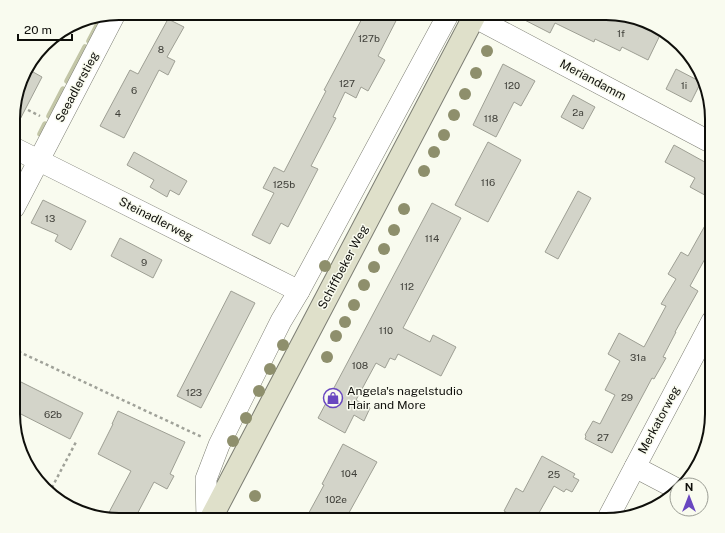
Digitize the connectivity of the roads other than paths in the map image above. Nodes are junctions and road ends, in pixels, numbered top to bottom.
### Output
1 (112, 20) edge
2 (445, 20) edge
3 (472, 20) edge
4 (484, 20) edge
5 (705, 139) edge
6 (20, 151) edge
7 (38, 160) junction
8 (20, 196) edge
9 (299, 291) junction
10 (705, 334) edge
11 (635, 467) junction
12 (669, 485) edge
13 (207, 513) edge
14 (214, 513) edge
15 (611, 513) edge

1 - 7 street, Seeadlerstieg
2 - 9 street
3 - 14 main road, Schiffbeker Weg
4 - 5 street, Meriandamm
6 - 7 street, Steinadlerweg
7 - 8 street, Seeadlerstieg
7 - 9 street, Steinadlerweg
9 - 13 street
10 - 11 street, Merkatorweg
11 - 12 street
11 - 15 street, Merkatorweg

